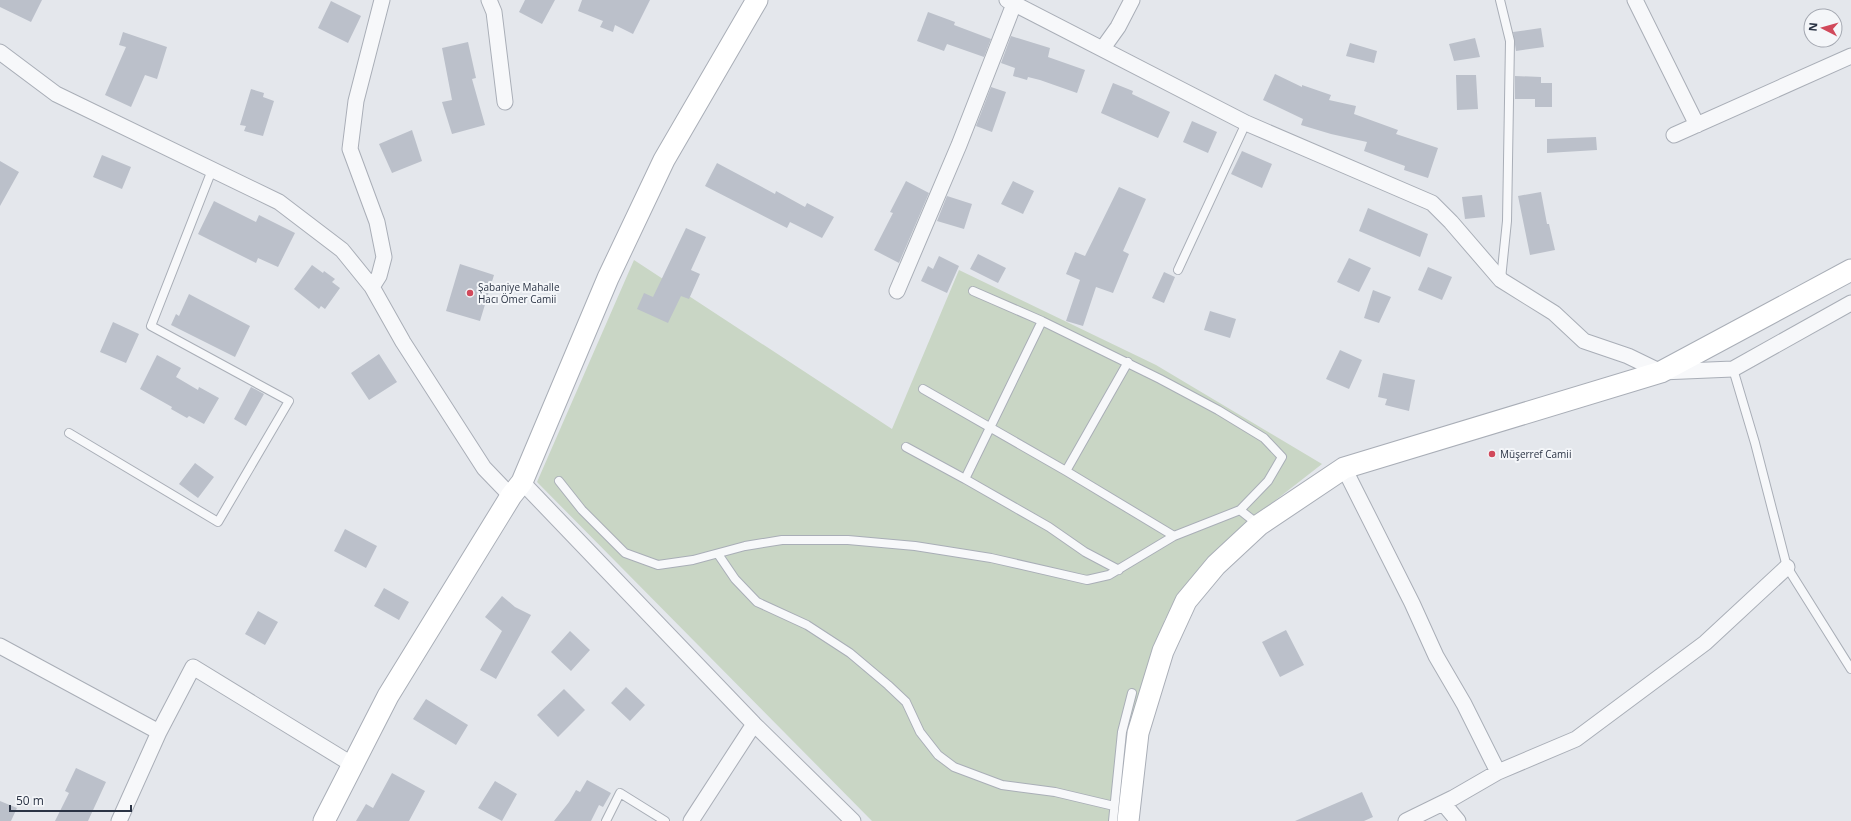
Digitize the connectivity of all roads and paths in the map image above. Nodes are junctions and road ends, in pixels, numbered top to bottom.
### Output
1 (382, 0) edge
2 (489, 0) edge
3 (757, 0) edge
4 (1132, 0) edge
5 (1500, 0) edge
6 (1635, 0) edge
7 (1011, 2) edge
8 (1103, 48) junction
9 (0, 52) edge
10 (1851, 56) edge
11 (505, 102) dead end
12 (1246, 123) junction
13 (1697, 125) junction
14 (1674, 135) dead end
15 (212, 170) junction
16 (1178, 270) dead end
17 (1851, 270) edge
18 (1501, 280) junction
19 (372, 287) junction
20 (897, 291) dead end
21 (973, 291) dead end
22 (1851, 303) edge
23 (1042, 321) junction
24 (1128, 362) junction
25 (1733, 369) junction
26 (1661, 372) junction
27 (923, 389) dead end
28 (990, 427) junction
29 (69, 433) dead end
30 (906, 447) dead end
31 (1344, 468) junction
32 (1066, 471) junction
33 (965, 479) junction
34 (559, 481) dead end
35 (517, 489) junction
36 (1240, 510) junction
37 (1259, 526) junction
38 (1174, 536) junction
39 (718, 554) junction
40 (1787, 566) junction
41 (1119, 570) junction
42 (0, 646) edge
43 (1851, 669) edge
44 (1132, 693) dead end
45 (754, 724) junction
46 (159, 732) junction
47 (353, 765) junction
48 (1498, 772) junction
49 (1443, 803) junction
50 (1114, 806) junction
51 (119, 821) edge
52 (324, 821) edge
53 (606, 821) edge
54 (665, 821) edge
55 (691, 821) edge
56 (853, 821) edge
57 (1113, 821) edge
58 (1128, 821) edge
59 (1406, 821) edge
60 (1458, 821) edge

1 - 19 street
2 - 11 street
3 - 35 street
4 - 8 street
5 - 18 lane
6 - 13 street
7 - 8 street
7 - 20 street
8 - 12 street
9 - 15 street
10 - 13 street
12 - 16 lane
12 - 18 street
13 - 14 street
15 - 19 street
15 - 29 lane
17 - 26 street
18 - 26 street
19 - 35 street
21 - 23 lane
22 - 25 street
23 - 24 lane
23 - 28 lane
24 - 32 lane
24 - 36 lane
25 - 26 street
25 - 40 lane
26 - 31 street
27 - 28 lane
28 - 32 lane
28 - 33 lane
30 - 33 lane
31 - 37 street
31 - 48 street
32 - 38 lane
33 - 41 lane
34 - 39 lane
35 - 45 street
35 - 47 street
36 - 37 lane
36 - 38 lane
37 - 58 street
38 - 41 lane
39 - 41 lane
39 - 50 lane
40 - 43 lane
40 - 48 street
42 - 46 street
44 - 50 lane
45 - 55 street
45 - 56 street
46 - 47 street
46 - 51 street
47 - 52 street
48 - 49 street
49 - 59 street
49 - 60 street
50 - 57 lane
53 - 54 lane

